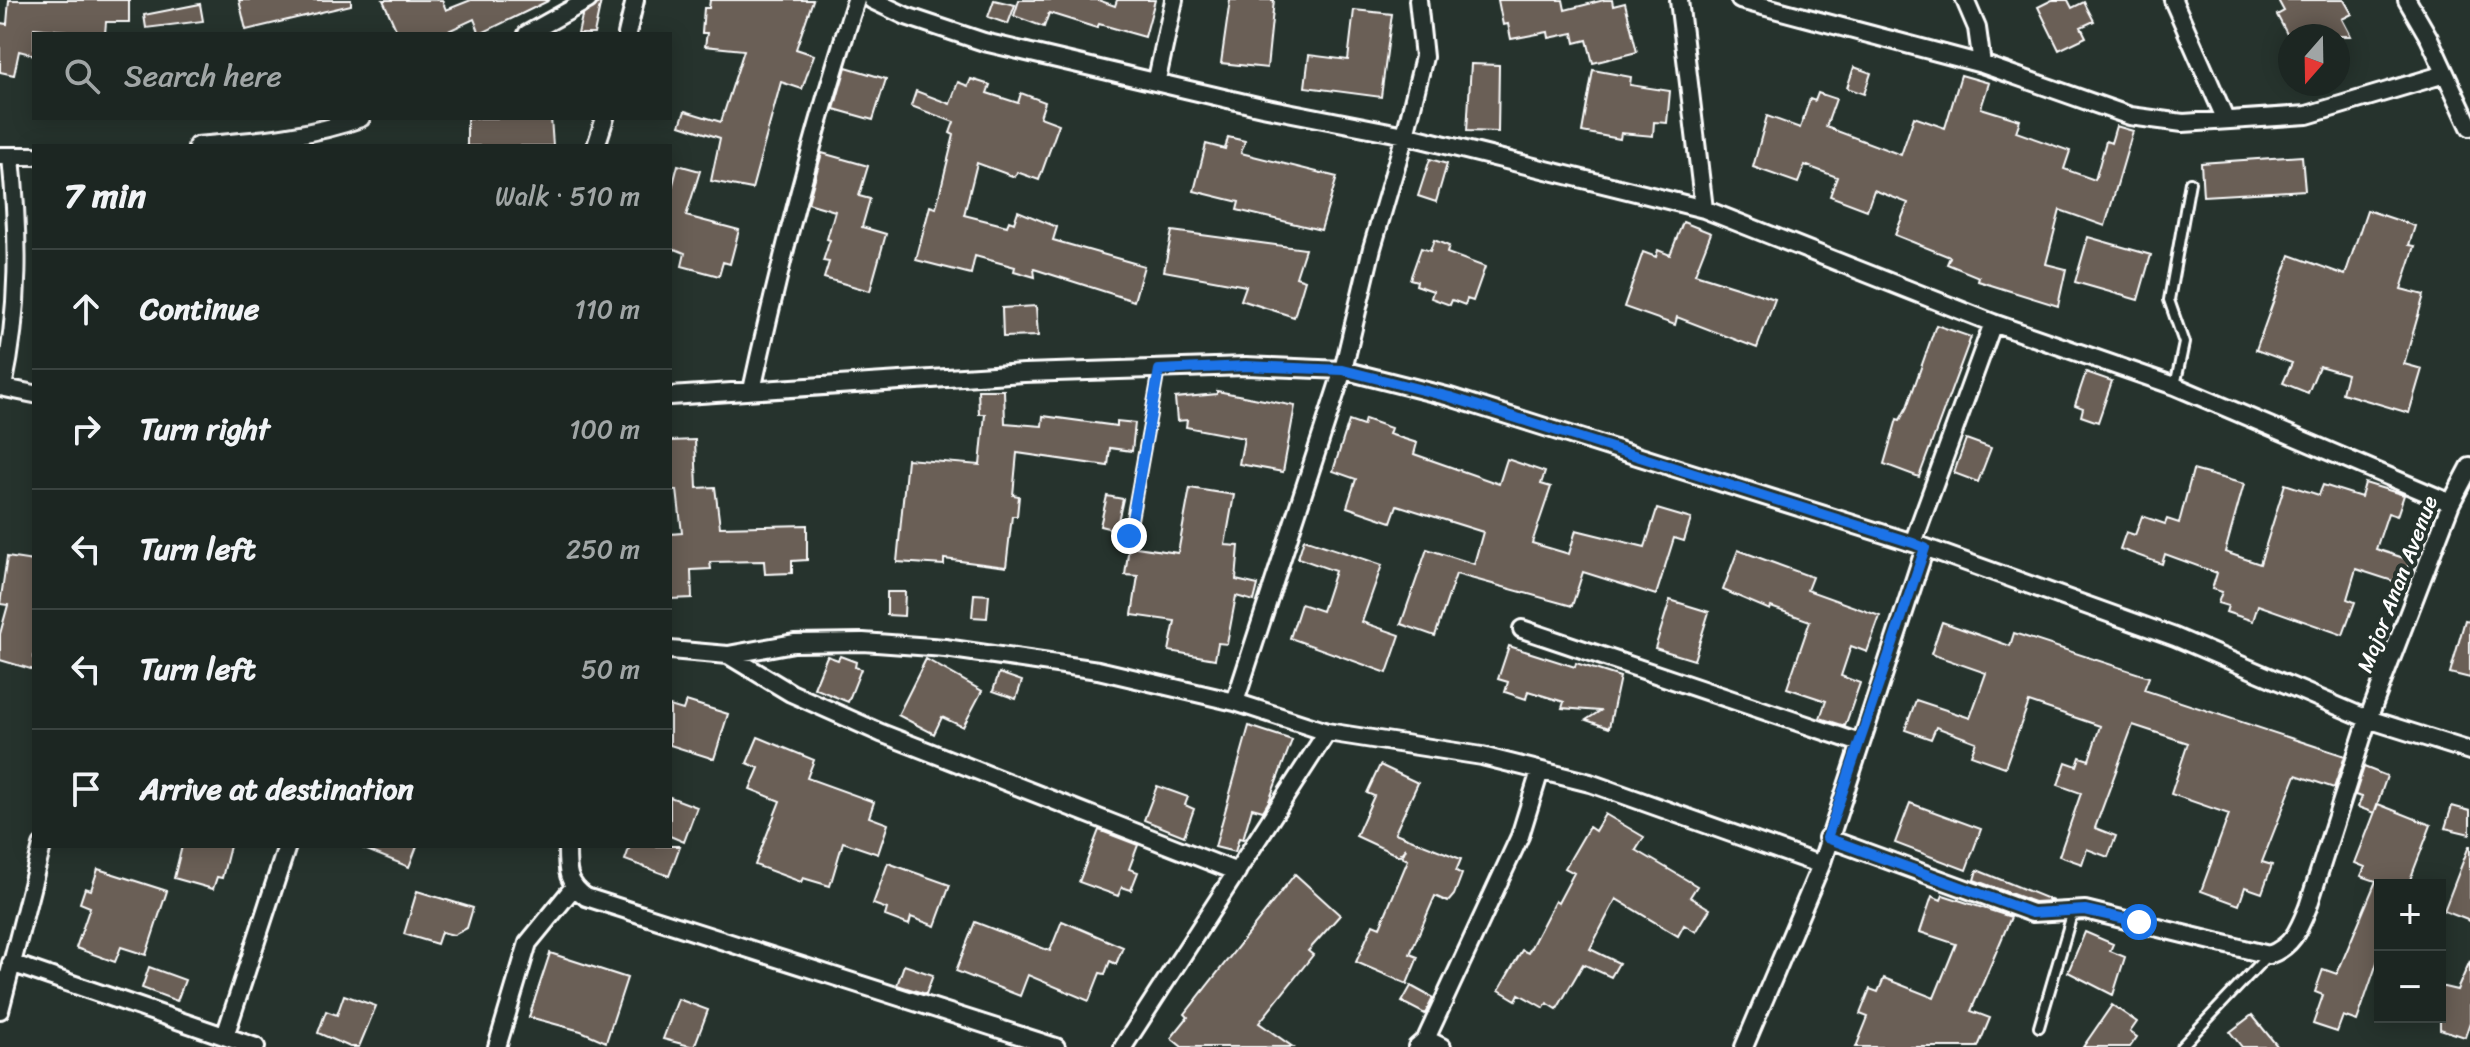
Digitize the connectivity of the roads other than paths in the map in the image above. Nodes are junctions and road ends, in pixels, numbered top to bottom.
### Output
1 (588, 0) edge
2 (635, 0) edge
3 (856, 0) edge
4 (872, 0) edge
5 (1174, 0) edge
6 (1418, 0) edge
7 (1679, 0) edge
8 (1740, 0) edge
9 (1965, 0) edge
10 (2173, 0) edge
11 (2407, 0) edge
12 (531, 32) edge
13 (627, 32) edge
14 (1982, 64) junction
15 (2445, 74) junction
16 (1157, 79) junction
17 (2225, 118) junction
18 (356, 120) edge
19 (604, 120) edge
20 (2470, 127) edge
21 (1405, 135) junction
22 (217, 144) edge
23 (597, 144) edge
24 (6, 156) edge
25 (32, 156) edge
26 (2190, 182) dead end
27 (1704, 209) junction
28 (1993, 323) junction
29 (1159, 370) junction
30 (1343, 370) junction
31 (2175, 386) junction
32 (1, 387) edge
33 (752, 390) junction
34 (32, 394) edge
35 (672, 396) edge
36 (2470, 467) edge
37 (2451, 503) junction
38 (1129, 536) dead end
39 (1919, 545) junction
40 (1522, 629) dead end
41 (672, 650) edge
42 (728, 655) junction
43 (1235, 702) junction
44 (2368, 719) junction
45 (1327, 732) junction
46 (1860, 743) junction
47 (2470, 751) edge
48 (1540, 771) junction
49 (1827, 838) junction
50 (41, 848) edge
51 (286, 848) edge
52 (567, 848) edge
53 (1821, 865) junction
54 (1237, 872) junction
55 (573, 888) junction
56 (2073, 910) junction
57 (2269, 955) junction
58 (11, 963) junction
59 (0, 1010) edge
60 (2039, 1027) dead end
61 (225, 1036) junction
62 (1428, 1044) edge
63 (256, 1047) edge
64 (497, 1047) edge
65 (1056, 1047) edge
66 (1123, 1047) edge
67 (1744, 1047) edge
68 (2181, 1047) edge

1 - 12 street
2 - 13 street
3 - 33 street
4 - 16 street
5 - 16 street
6 - 21 street
7 - 27 street
8 - 14 street
9 - 14 street
10 - 17 street
11 - 15 street
14 - 17 street
15 - 17 street
15 - 20 street
16 - 21 street
18 - 22 street
19 - 23 street
21 - 27 street
21 - 30 street
24 - 25 street
24 - 32 street
26 - 31 lane
27 - 28 street
28 - 31 street
28 - 39 street
29 - 30 street
29 - 33 street
29 - 38 lane
30 - 39 street
30 - 43 street
31 - 37 street
32 - 34 street
33 - 35 street
36 - 37 street, Major Anan Avenue
37 - 44 street, Major Anan Avenue
39 - 44 street
39 - 46 street
40 - 46 street
41 - 42 street
42 - 43 street
42 - 54 street
43 - 45 street
44 - 47 street
44 - 57 street, Major Anan Avenue
45 - 48 street
45 - 54 street
46 - 49 street
48 - 53 street
48 - 62 street
49 - 53 street
49 - 56 street
50 - 58 street
51 - 61 street
52 - 55 street
53 - 67 street
54 - 66 street
55 - 64 street
55 - 65 street
56 - 57 street
56 - 60 lane
57 - 68 lane
58 - 59 street
58 - 61 street
61 - 63 street

